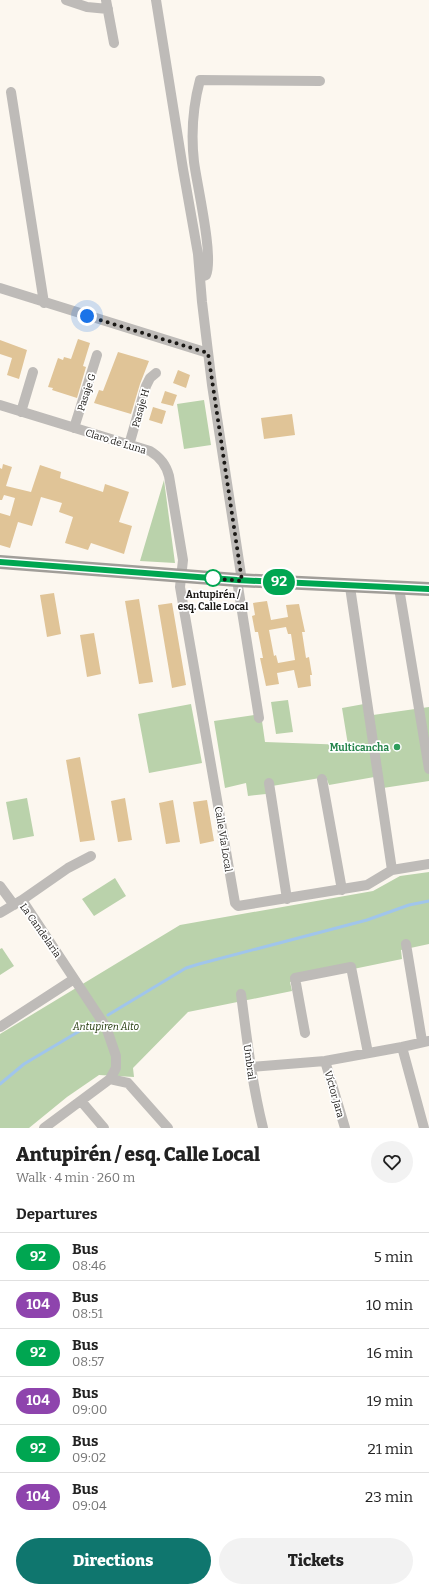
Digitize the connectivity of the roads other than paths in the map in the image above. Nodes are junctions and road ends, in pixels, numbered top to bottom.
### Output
1 (66, 0) edge
2 (156, 0) edge
3 (107, 4) edge
4 (114, 43) dead end
5 (320, 81) dead end
6 (10, 92) dead end
7 (201, 277) junction
8 (0, 288) edge
9 (44, 303) junction
10 (208, 353) junction
11 (97, 355) dead end
12 (33, 372) dead end
13 (156, 373) dead end
14 (0, 406) edge
15 (21, 412) junction
16 (74, 428) junction
17 (129, 445) junction
18 (0, 562) edge
19 (181, 576) junction
20 (240, 580) junction
21 (350, 586) junction
22 (399, 588) junction
23 (429, 589) edge
24 (259, 718) dead end
25 (429, 769) edge
26 (322, 779) dead end
27 (269, 783) dead end
28 (91, 856) dead end
29 (429, 864) edge
30 (392, 870) junction
31 (0, 886) edge
32 (342, 890) junction
33 (287, 899) junction
34 (18, 902) junction
35 (0, 913) edge
36 (406, 944) dead end
37 (74, 979) junction
38 (241, 994) dead end
39 (0, 1027) edge
40 (305, 1033) dead end
41 (426, 1041) edge
42 (402, 1048) junction
43 (368, 1053) junction
44 (325, 1061) junction
45 (251, 1067) junction
46 (110, 1079) junction
47 (81, 1101) junction
48 (44, 1128) edge
49 (104, 1128) edge
50 (168, 1128) edge
51 (263, 1128) edge
52 (345, 1128) edge
53 (424, 1128) edge

1 - 3 street
2 - 7 street
3 - 4 street
5 - 7 street
6 - 9 street
7 - 10 street
8 - 9 street
9 - 10 street
10 - 20 street
11 - 16 street, Pasaje G
12 - 15 street
13 - 17 street, Pasaje H
14 - 15 street, Claro de Luna
15 - 16 street, Claro de Luna
16 - 17 street, Claro de Luna
17 - 19 street, Claro de Luna
18 - 19 street
19 - 20 street
19 - 33 street, Calle Vía Local
20 - 21 street
20 - 24 street
21 - 22 street
21 - 30 street
22 - 23 street
22 - 25 street
26 - 32 street
27 - 33 street
28 - 34 street
29 - 30 street, Calle Vía Local
30 - 32 street, Calle Vía Local
31 - 34 street
32 - 33 street, Calle Vía Local
34 - 35 street, La Candelaria
34 - 37 street, La Candelaria
36 - 41 street
37 - 39 street
37 - 46 street, La Candelaria
38 - 45 street, Umbral
40 - 43 street
41 - 42 street
42 - 43 street
42 - 53 street
43 - 44 street
44 - 45 street
44 - 52 street, Víctor Jara
45 - 51 street, Umbral
46 - 47 street
46 - 50 street
47 - 48 street
47 - 49 street

